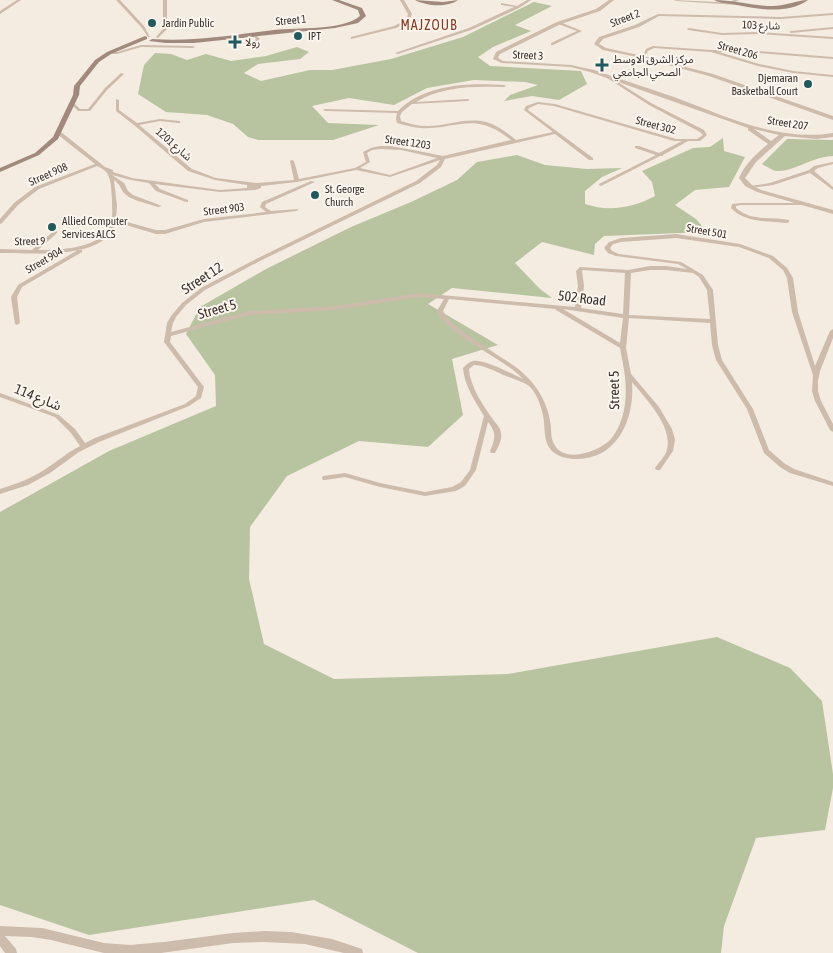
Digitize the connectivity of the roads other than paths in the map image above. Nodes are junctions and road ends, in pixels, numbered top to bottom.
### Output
1 (19, 0) edge
2 (118, 0) edge
3 (165, 0) edge
4 (334, 0) edge
5 (402, 0) edge
6 (417, 0) edge
7 (456, 0) edge
8 (529, 0) edge
9 (612, 0) edge
10 (676, 0) edge
11 (716, 0) edge
12 (806, 0) edge
13 (735, 2) edge
14 (502, 4) dead end
15 (518, 7) junction
16 (0, 13) edge
17 (833, 14) edge
18 (559, 23) junction
19 (833, 28) edge
20 (689, 29) dead end
21 (758, 32) junction
22 (255, 35) junction
23 (152, 38) junction
24 (352, 38) dead end
25 (833, 38) edge
26 (552, 44) dead end
27 (252, 45) dead end
28 (193, 47) dead end
29 (711, 51) junction
30 (111, 53) junction
31 (397, 53) dead end
32 (643, 57) junction
33 (833, 58) edge
34 (592, 70) joint
35 (122, 74) dead end
36 (605, 75) junction
37 (833, 76) edge
38 (504, 86) dead end
39 (117, 100) dead end
40 (468, 100) dead end
41 (72, 103) junction
42 (410, 104) junction
43 (325, 110) dead end
44 (398, 112) junction
45 (832, 117) edge
46 (178, 122) dead end
47 (136, 124) junction
48 (741, 124) junction
49 (59, 133) junction
50 (555, 133) junction
51 (784, 135) junction
52 (833, 135) edge
53 (515, 141) junction
54 (686, 141) junction
55 (771, 144) junction
56 (638, 147) dead end
57 (661, 155) junction
58 (443, 158) junction
59 (591, 159) dead end
60 (292, 161) dead end
61 (833, 163) edge
62 (98, 164) junction
63 (356, 169) junction
64 (0, 170) edge
65 (86, 170) junction
66 (108, 171) junction
67 (811, 171) junction
68 (341, 172) junction
69 (297, 181) junction
70 (151, 182) junction
71 (313, 182) junction
72 (601, 185) dead end
73 (254, 187) junction
74 (750, 188) junction
75 (833, 189) edge
76 (186, 201) dead end
77 (808, 204) junction
78 (160, 206) dead end
79 (296, 210) dead end
80 (833, 212) edge
81 (270, 213) junction
82 (115, 220) junction
83 (787, 220) dead end
84 (0, 222) edge
85 (55, 232) dead end
86 (85, 248) junction
87 (34, 251) junction
88 (0, 252) edge
89 (628, 272) junction
90 (694, 272) junction
91 (448, 298) junction
92 (555, 308) junction
93 (578, 309) junction
94 (626, 316) junction
95 (712, 321) junction
96 (17, 323) dead end
97 (833, 331) edge
98 (168, 335) junction
99 (623, 347) junction
100 (628, 374) junction
101 (815, 374) junction
102 (530, 384) junction
103 (0, 395) edge
104 (487, 416) junction
105 (833, 430) edge
106 (84, 446) junction
107 (493, 451) dead end
108 (658, 468) dead end
109 (325, 478) dead end
110 (833, 484) edge
111 (0, 492) edge
112 (0, 931) edge
113 (0, 938) edge
114 (12, 953) edge
115 (358, 953) edge

1 - 16 street
2 - 23 street
3 - 23 street
4 - 22 main road, Street 1
5 - 24 street
6 - 7 main road
8 - 15 street
9 - 18 street, Street 3
10 - 13 street
11 - 13 main road
12 - 13 main road
14 - 15 street
15 - 31 street
17 - 32 street, Street 2
18 - 26 street
18 - 34 street, Street 3
19 - 21 street
20 - 21 street, شارع 103
21 - 25 street, شارع 103
22 - 23 main road, Street 1
22 - 27 street
23 - 30 main road, Street 1
28 - 30 street
29 - 32 street, Street 206
29 - 33 street
29 - 37 street, Street 206
30 - 41 main road, Street 1
32 - 45 street, Street 207
34 - 36 street, Street 3
35 - 41 street
36 - 48 street, Street 3
36 - 54 street, Street 302
38 - 42 street
39 - 47 street, شارع 1201
40 - 42 street
41 - 49 main road, Street 1
42 - 44 street
43 - 44 street
44 - 53 street
46 - 47 street
47 - 73 street, شارع 1201
48 - 51 street, Street 207
48 - 55 street, Street 3
49 - 62 street
49 - 64 main road, Street 1
50 - 53 street
50 - 54 street, Street 302
50 - 59 street
51 - 52 street, Street 207
51 - 55 street
53 - 58 street
54 - 57 street
55 - 74 street
56 - 57 street
57 - 72 street
58 - 63 street
58 - 63 street, Street 1203
58 - 98 street, Street 12
60 - 69 street
61 - 67 street
62 - 65 street, Street 908
62 - 66 street
63 - 68 street
65 - 66 street, Street 908
65 - 84 street, Street 908
66 - 70 street
66 - 78 street
66 - 82 street
67 - 74 street
67 - 75 street
68 - 69 street
68 - 71 street
69 - 73 street
70 - 73 street
70 - 76 street
71 - 73 street
71 - 81 street, Street 903
74 - 77 street
77 - 80 street
77 - 83 street
79 - 81 street
81 - 82 street, Street 903
82 - 86 street, Street 9
85 - 87 street
86 - 87 street, Street 9
86 - 96 street, Street 904
87 - 88 street, Street 9
89 - 90 street
89 - 93 street
89 - 94 street, Street 5
90 - 95 street
90 - 101 street, Street 501
91 - 92 street, 502 Road
91 - 98 street, Street 5
91 - 102 street, Street 5
92 - 93 street, 502 Road
92 - 99 street
93 - 94 street, 502 Road
94 - 95 street, 502 Road
94 - 99 street, Street 5
95 - 110 street
97 - 101 street
98 - 106 street
99 - 100 street, Street 5
100 - 102 street, Street 5
100 - 108 street
101 - 105 street
102 - 104 street
103 - 106 street, شارع 114
104 - 107 street
104 - 109 street
106 - 111 street
112 - 115 street
113 - 114 street

